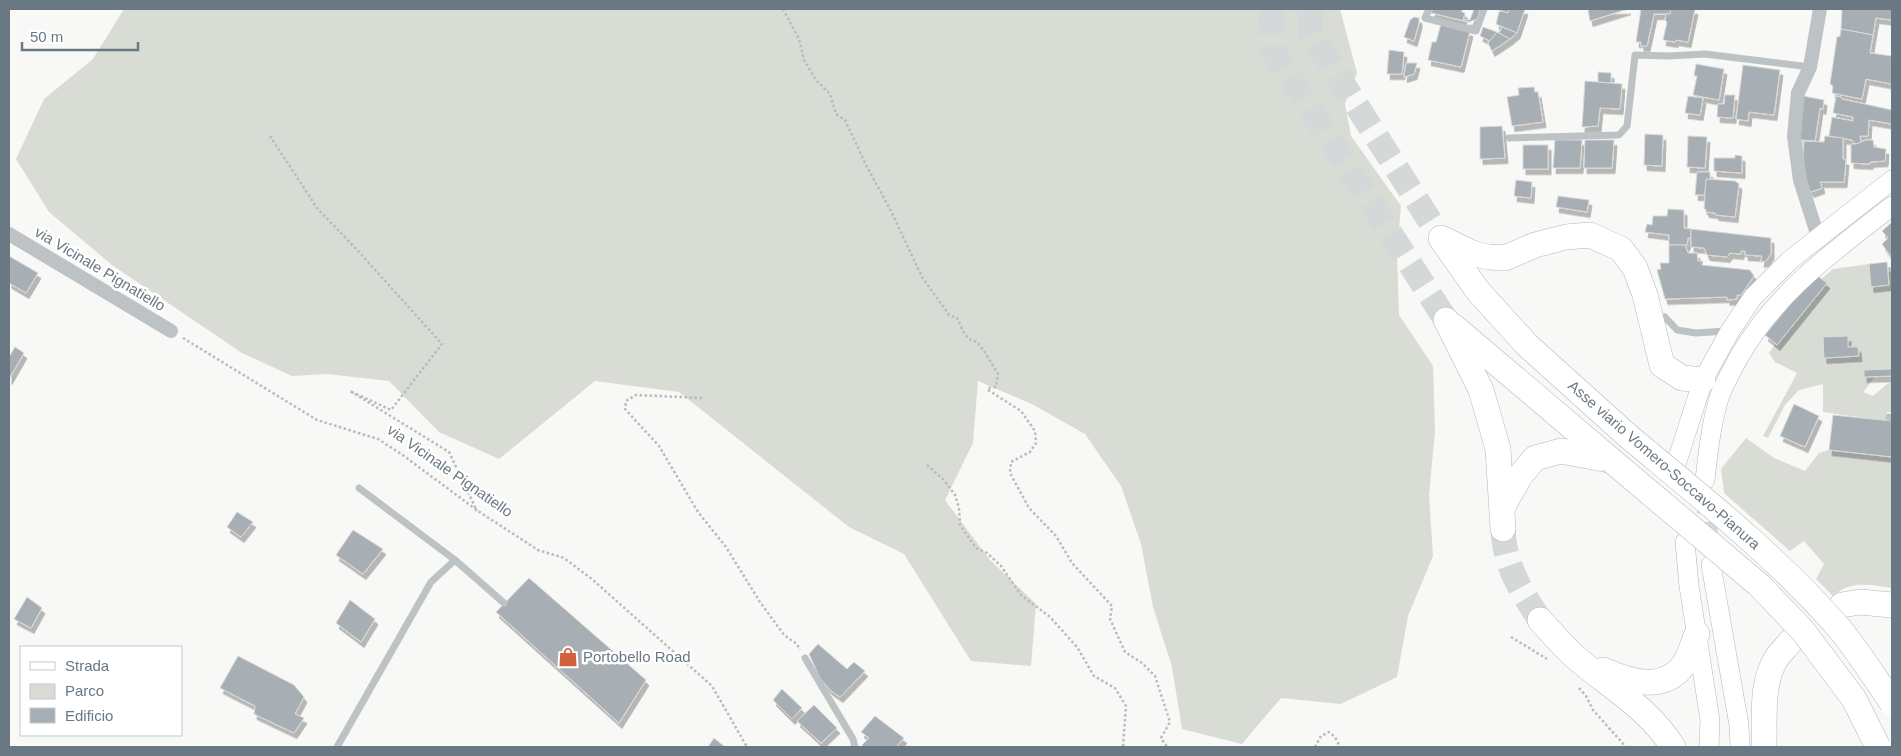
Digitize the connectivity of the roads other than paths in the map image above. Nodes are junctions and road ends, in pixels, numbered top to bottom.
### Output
1 (1429, 9) edge
2 (1484, 9) edge
3 (1820, 9) edge
4 (1810, 67) junction
5 (1509, 138) dead end
6 (1892, 180) edge
7 (1892, 206) edge
8 (9, 234) edge
9 (1818, 237) junction
10 (1665, 317) dead end
11 (171, 331) road end
12 (1730, 331) junction
13 (1703, 380) junction
14 (1611, 460) junction
15 (1678, 461) dead end
16 (1705, 480) tunnel mouth
17 (359, 488) dead end
18 (1685, 542) dead end
19 (455, 560) junction
20 (1711, 565) tunnel mouth
21 (504, 603) dead end
22 (1842, 605) dead end
23 (1892, 605) edge
24 (1540, 620) tunnel mouth
25 (1696, 634) junction
26 (1791, 641) dead end
27 (805, 658) road end
28 (1564, 660) junction
29 (1892, 703) edge
30 (337, 747) edge
31 (855, 747) edge
32 (1673, 747) edge
33 (1709, 747) edge
34 (1740, 747) edge
35 (1764, 747) edge
36 (1878, 747) edge

1 - 2 lane
3 - 4 street
4 - 5 lane
4 - 9 street
6 - 9 street
7 - 16 street
8 - 11 street, via Vicinale Pignatiello
9 - 12 street
10 - 12 lane
12 - 13 street
13 - 15 street
13 - 29 highway, Asse viario Vomero-Soccavo-Pianura, bridge
14 - 14 highway, Asse viario Vomero-Soccavo-Pianura
14 - 36 highway, Asse viario Vomero-Soccavo-Pianura, bridge
17 - 19 lane
18 - 25 street
19 - 21 lane
19 - 30 lane
20 - 34 street
22 - 23 highway
24 - 28 highway
25 - 28 highway
25 - 33 street
26 - 35 highway
27 - 31 lane
28 - 32 highway

